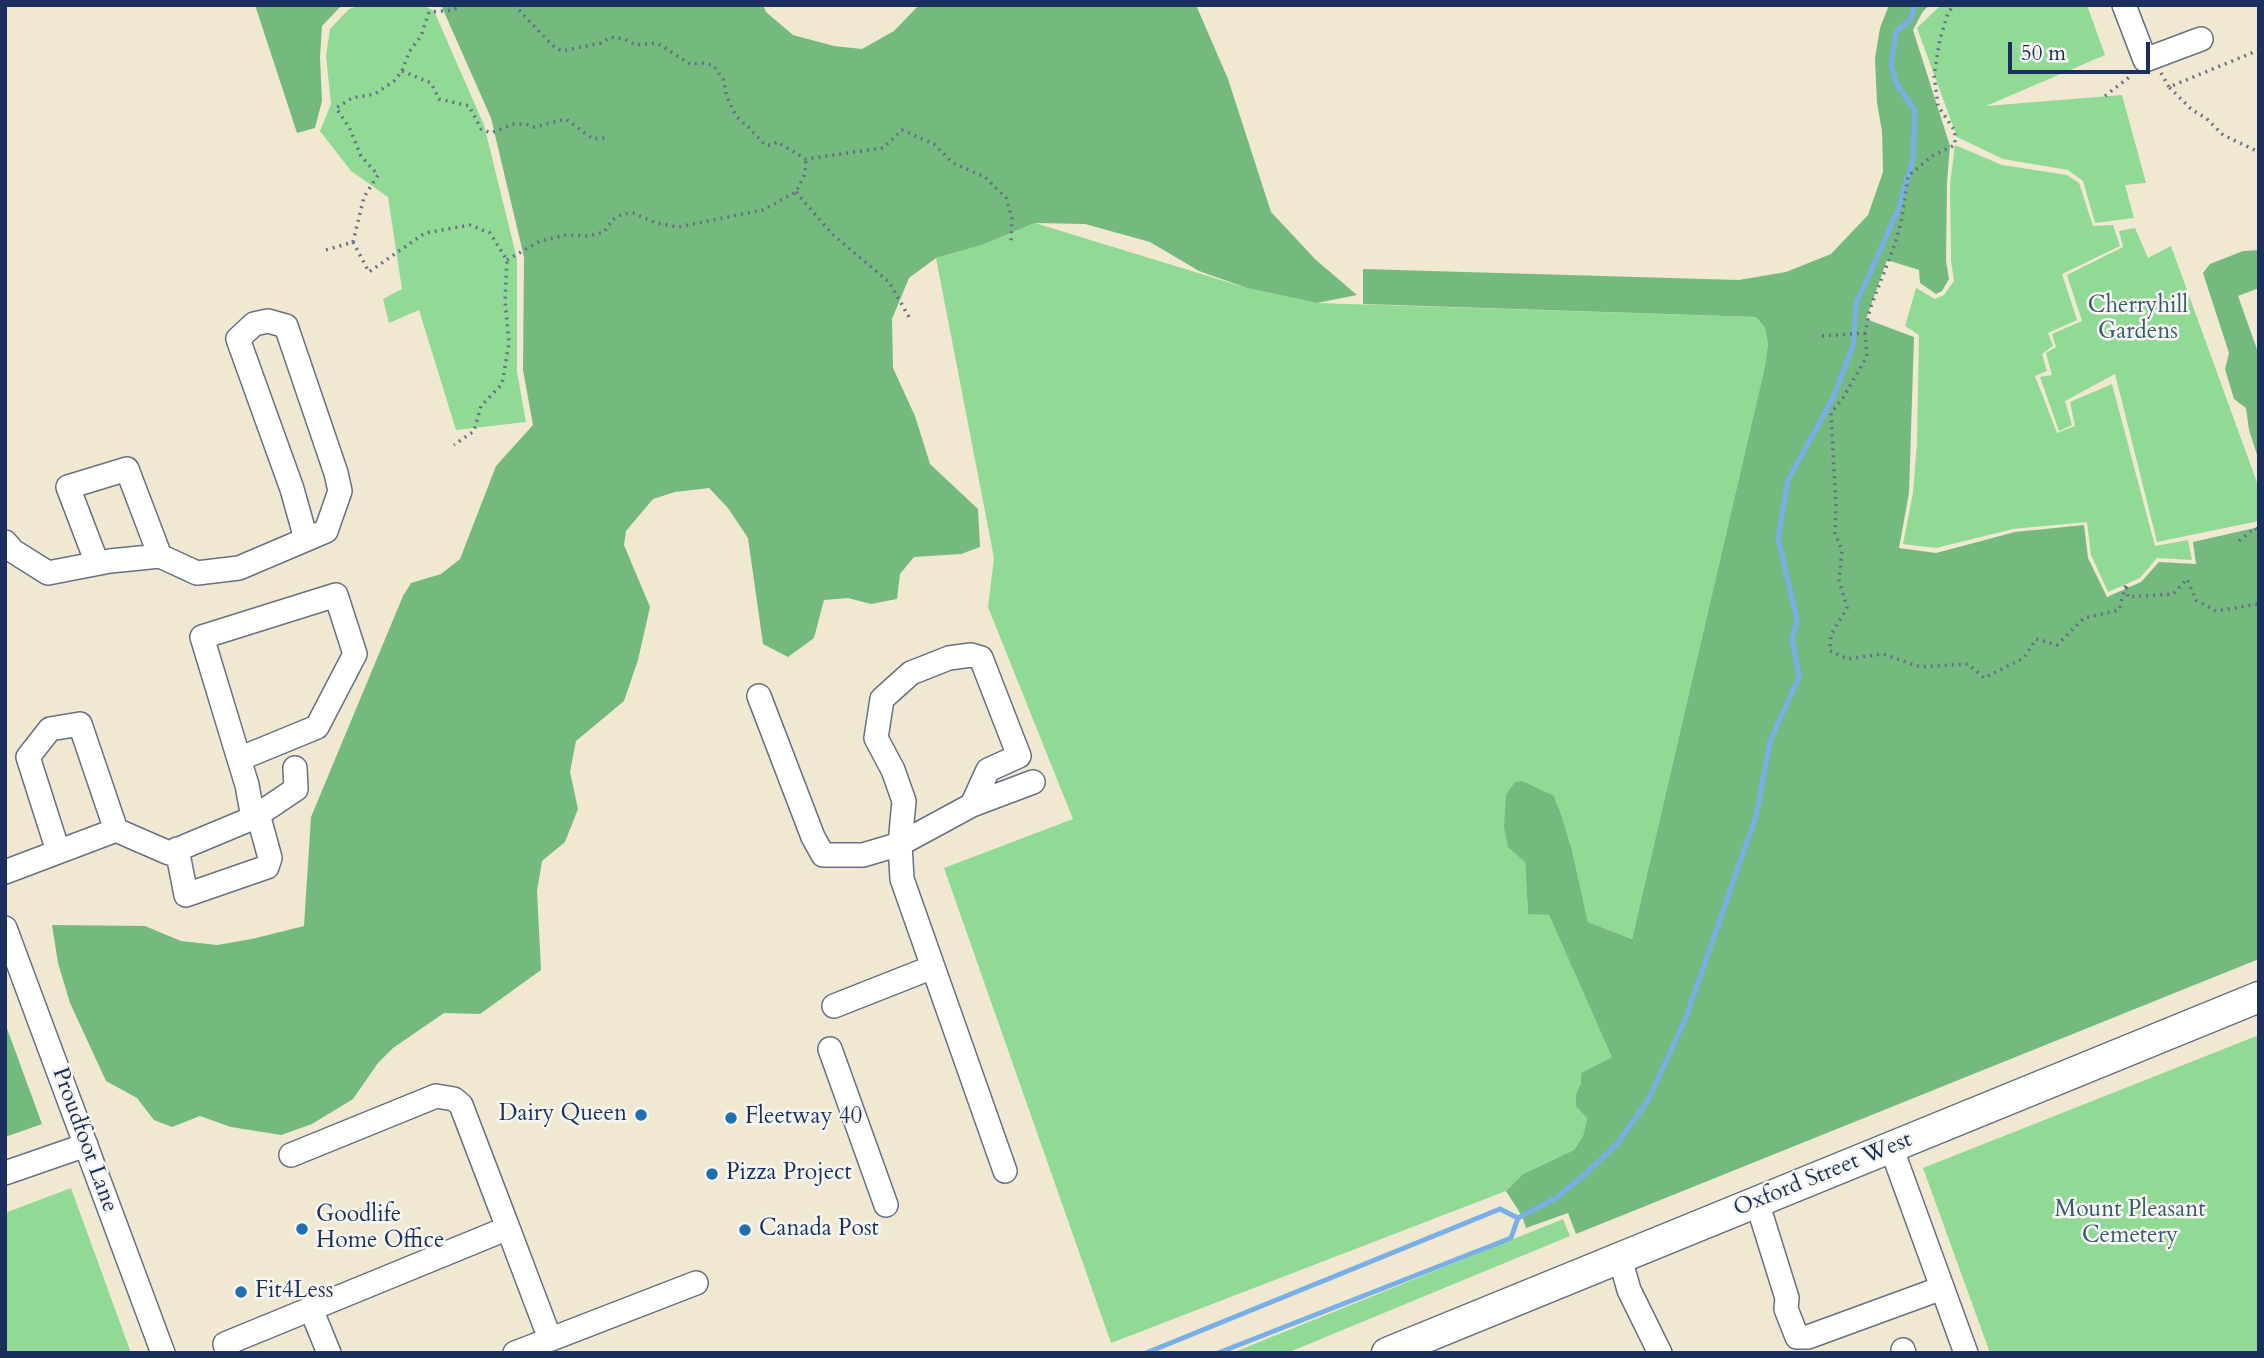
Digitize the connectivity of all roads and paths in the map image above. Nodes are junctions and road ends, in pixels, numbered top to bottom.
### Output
1 (460, 5) edge
2 (514, 5) edge
3 (1954, 5) edge
4 (2124, 5) edge
5 (2201, 39) dead end
6 (2259, 50) edge
7 (402, 71) junction
8 (607, 138) dead end
9 (2259, 155) edge
10 (806, 159) junction
11 (796, 192) junction
12 (353, 242) junction
13 (1011, 242) dead end
14 (326, 250) dead end
15 (507, 260) junction
16 (909, 317) dead end
17 (1865, 332) junction
18 (1822, 336) dead end
19 (454, 445) dead end
20 (2259, 531) edge
21 (306, 539) junction
22 (2239, 541) dead end
23 (5, 542) edge
24 (160, 556) junction
25 (97, 563) junction
26 (2259, 604) edge
27 (759, 696) dead end
28 (239, 759) junction
29 (295, 768) dead end
30 (1033, 782) dead end
31 (972, 805) junction
32 (255, 816) junction
33 (116, 830) junction
34 (900, 844) junction
35 (177, 849) junction
36 (58, 851) junction
37 (5, 872) edge
38 (5, 928) edge
39 (933, 967) junction
40 (2259, 997) edge
41 (834, 1006) dead end
42 (830, 1049) dead end
43 (86, 1145) junction
44 (1891, 1147) junction
45 (291, 1155) dead end
46 (1005, 1171) dead end
47 (5, 1173) edge
48 (1757, 1202) junction
49 (886, 1205) dead end
50 (508, 1228) junction
51 (1620, 1258) junction
52 (696, 1283) dead end
53 (1942, 1287) junction
54 (311, 1309) junction
55 (550, 1339) junction
56 (163, 1353) edge
57 (228, 1353) edge
58 (329, 1353) edge
59 (515, 1353) edge
60 (1387, 1353) edge
61 (1660, 1353) edge
62 (1966, 1353) edge

1 - 7 path
2 - 10 path
3 - 17 path
4 - 5 street
6 - 9 path
7 - 8 path
7 - 12 path
10 - 11 path
10 - 13 path
11 - 15 path
11 - 16 path
12 - 14 path
12 - 15 path
15 - 19 path
17 - 18 path
17 - 26 path
20 - 22 path
21 - 21 street
21 - 24 street
23 - 25 street
24 - 25 street
24 - 25 street
27 - 34 street
28 - 28 street
28 - 32 street
29 - 32 street
30 - 31 street
31 - 34 street
31 - 34 street
32 - 35 street
32 - 35 street
33 - 35 street
33 - 36 street
33 - 36 street
34 - 39 street
36 - 37 street
38 - 43 street, Proudfoot Lane
39 - 41 street
39 - 46 street
40 - 44 main road, Oxford Street West
42 - 49 street
43 - 47 street
43 - 56 street, Proudfoot Lane
44 - 48 main road, Oxford Street West
44 - 53 street
45 - 50 street
48 - 51 main road, Oxford Street West
48 - 53 street
50 - 54 street
50 - 55 street
51 - 60 main road, Oxford Street West
51 - 61 street
52 - 55 street
53 - 62 street
54 - 57 street
54 - 58 street
55 - 59 street

